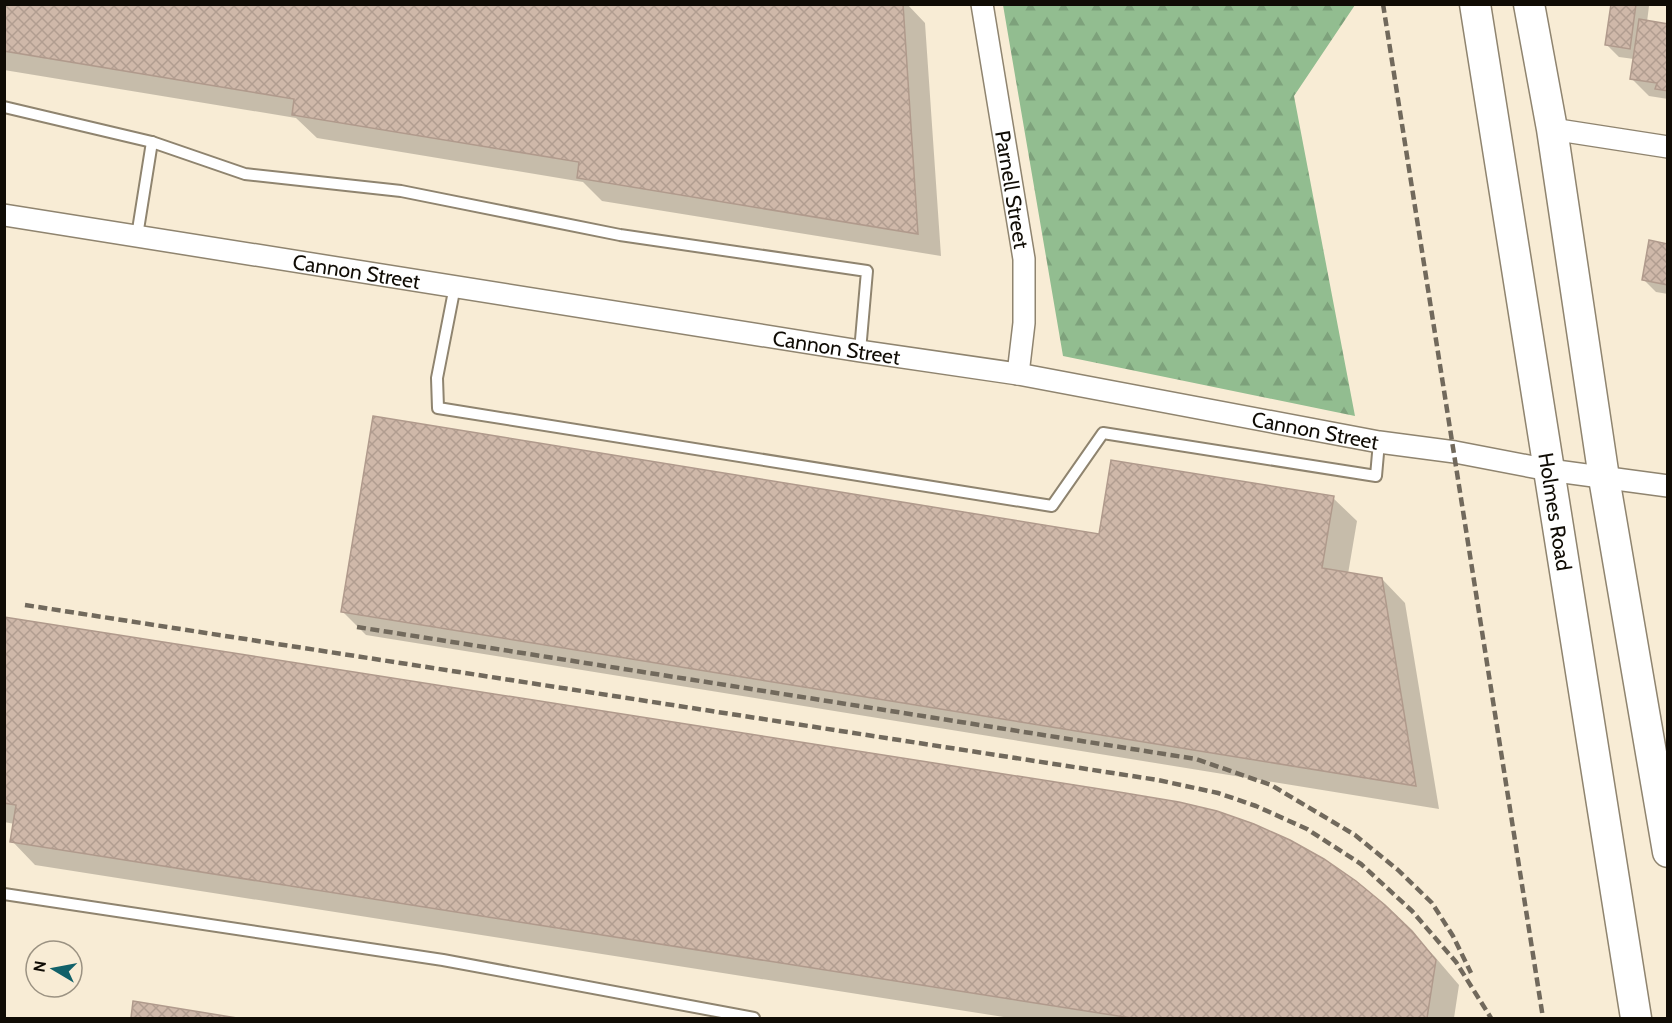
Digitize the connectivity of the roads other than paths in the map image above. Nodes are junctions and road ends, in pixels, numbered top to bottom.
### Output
1 (982, 4) edge
2 (1475, 4) edge
3 (1529, 4) edge
4 (4, 107) edge
5 (1552, 129) junction
6 (152, 142) junction
7 (1668, 147) edge
8 (4, 215) edge
9 (137, 236) junction
10 (454, 286) junction
11 (860, 351) junction
12 (1018, 374) junction
13 (1379, 442) junction
14 (1549, 470) junction
15 (1604, 478) junction
16 (1668, 486) edge
17 (1666, 837) edge
18 (4, 894) edge
19 (754, 1018) edge
20 (1636, 1018) edge

1 - 12 street, Parnell Street
2 - 14 main road, Holmes Road
3 - 5 main road
4 - 6 lane
5 - 7 street
5 - 15 main road
6 - 9 lane
6 - 11 lane
8 - 9 street, Cannon Street
9 - 10 street, Cannon Street
10 - 11 street, Cannon Street
10 - 13 lane
11 - 12 street, Cannon Street
12 - 13 street, Cannon Street
13 - 14 street, Cannon Street
14 - 15 street, Cannon Street
14 - 20 main road, Holmes Road
15 - 16 street, Cannon Street
15 - 17 main road
18 - 19 lane

